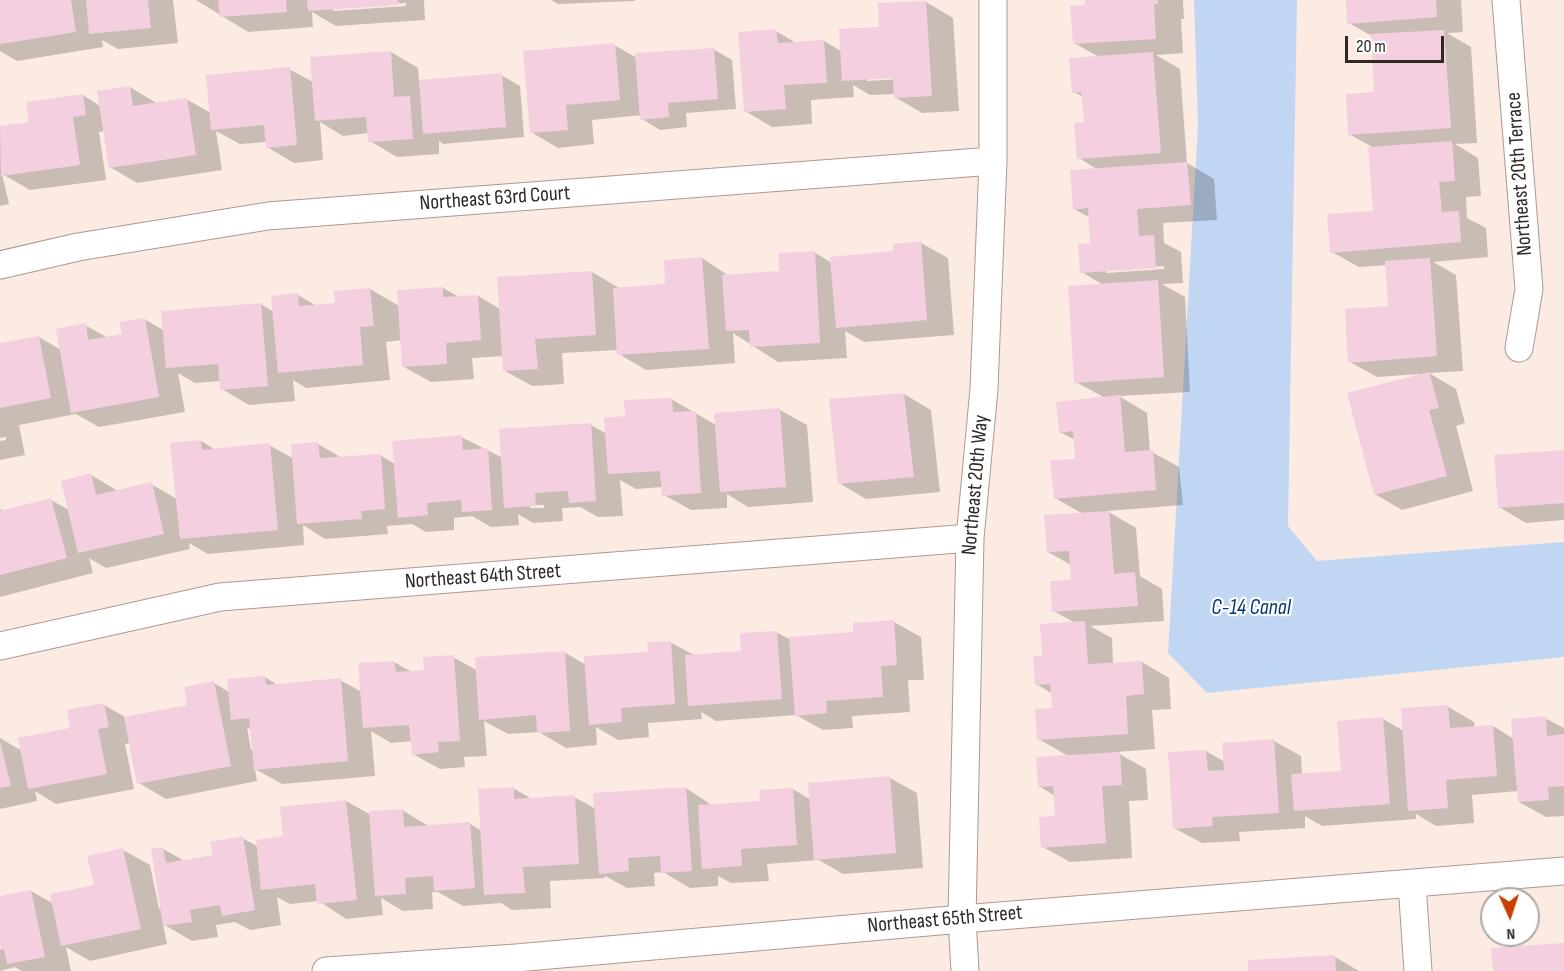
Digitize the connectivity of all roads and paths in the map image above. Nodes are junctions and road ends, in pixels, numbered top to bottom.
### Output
1 (993, 0) edge
2 (1506, 0) edge
3 (993, 161) junction
4 (0, 265) edge
5 (1519, 348) dead end
6 (970, 538) junction
7 (0, 646) edge
8 (1564, 871) edge
9 (1412, 884) junction
10 (962, 919) junction
11 (517, 964) edge
12 (326, 971) edge
13 (965, 971) edge
14 (1418, 971) edge

1 - 3 street, Northeast 20th Way
2 - 5 street, Northeast 20th Terrace
3 - 4 street, Northeast 63rd Court
3 - 6 street, Northeast 20th Way
6 - 7 street, Northeast 64th Street
6 - 10 street, Northeast 20th Way
8 - 9 street, Northeast 65th Street
9 - 10 street, Northeast 65th Street
9 - 14 street
10 - 11 street, Northeast 65th Street
10 - 13 street, Northeast 20th Way
11 - 12 street, Northeast 65th Street

